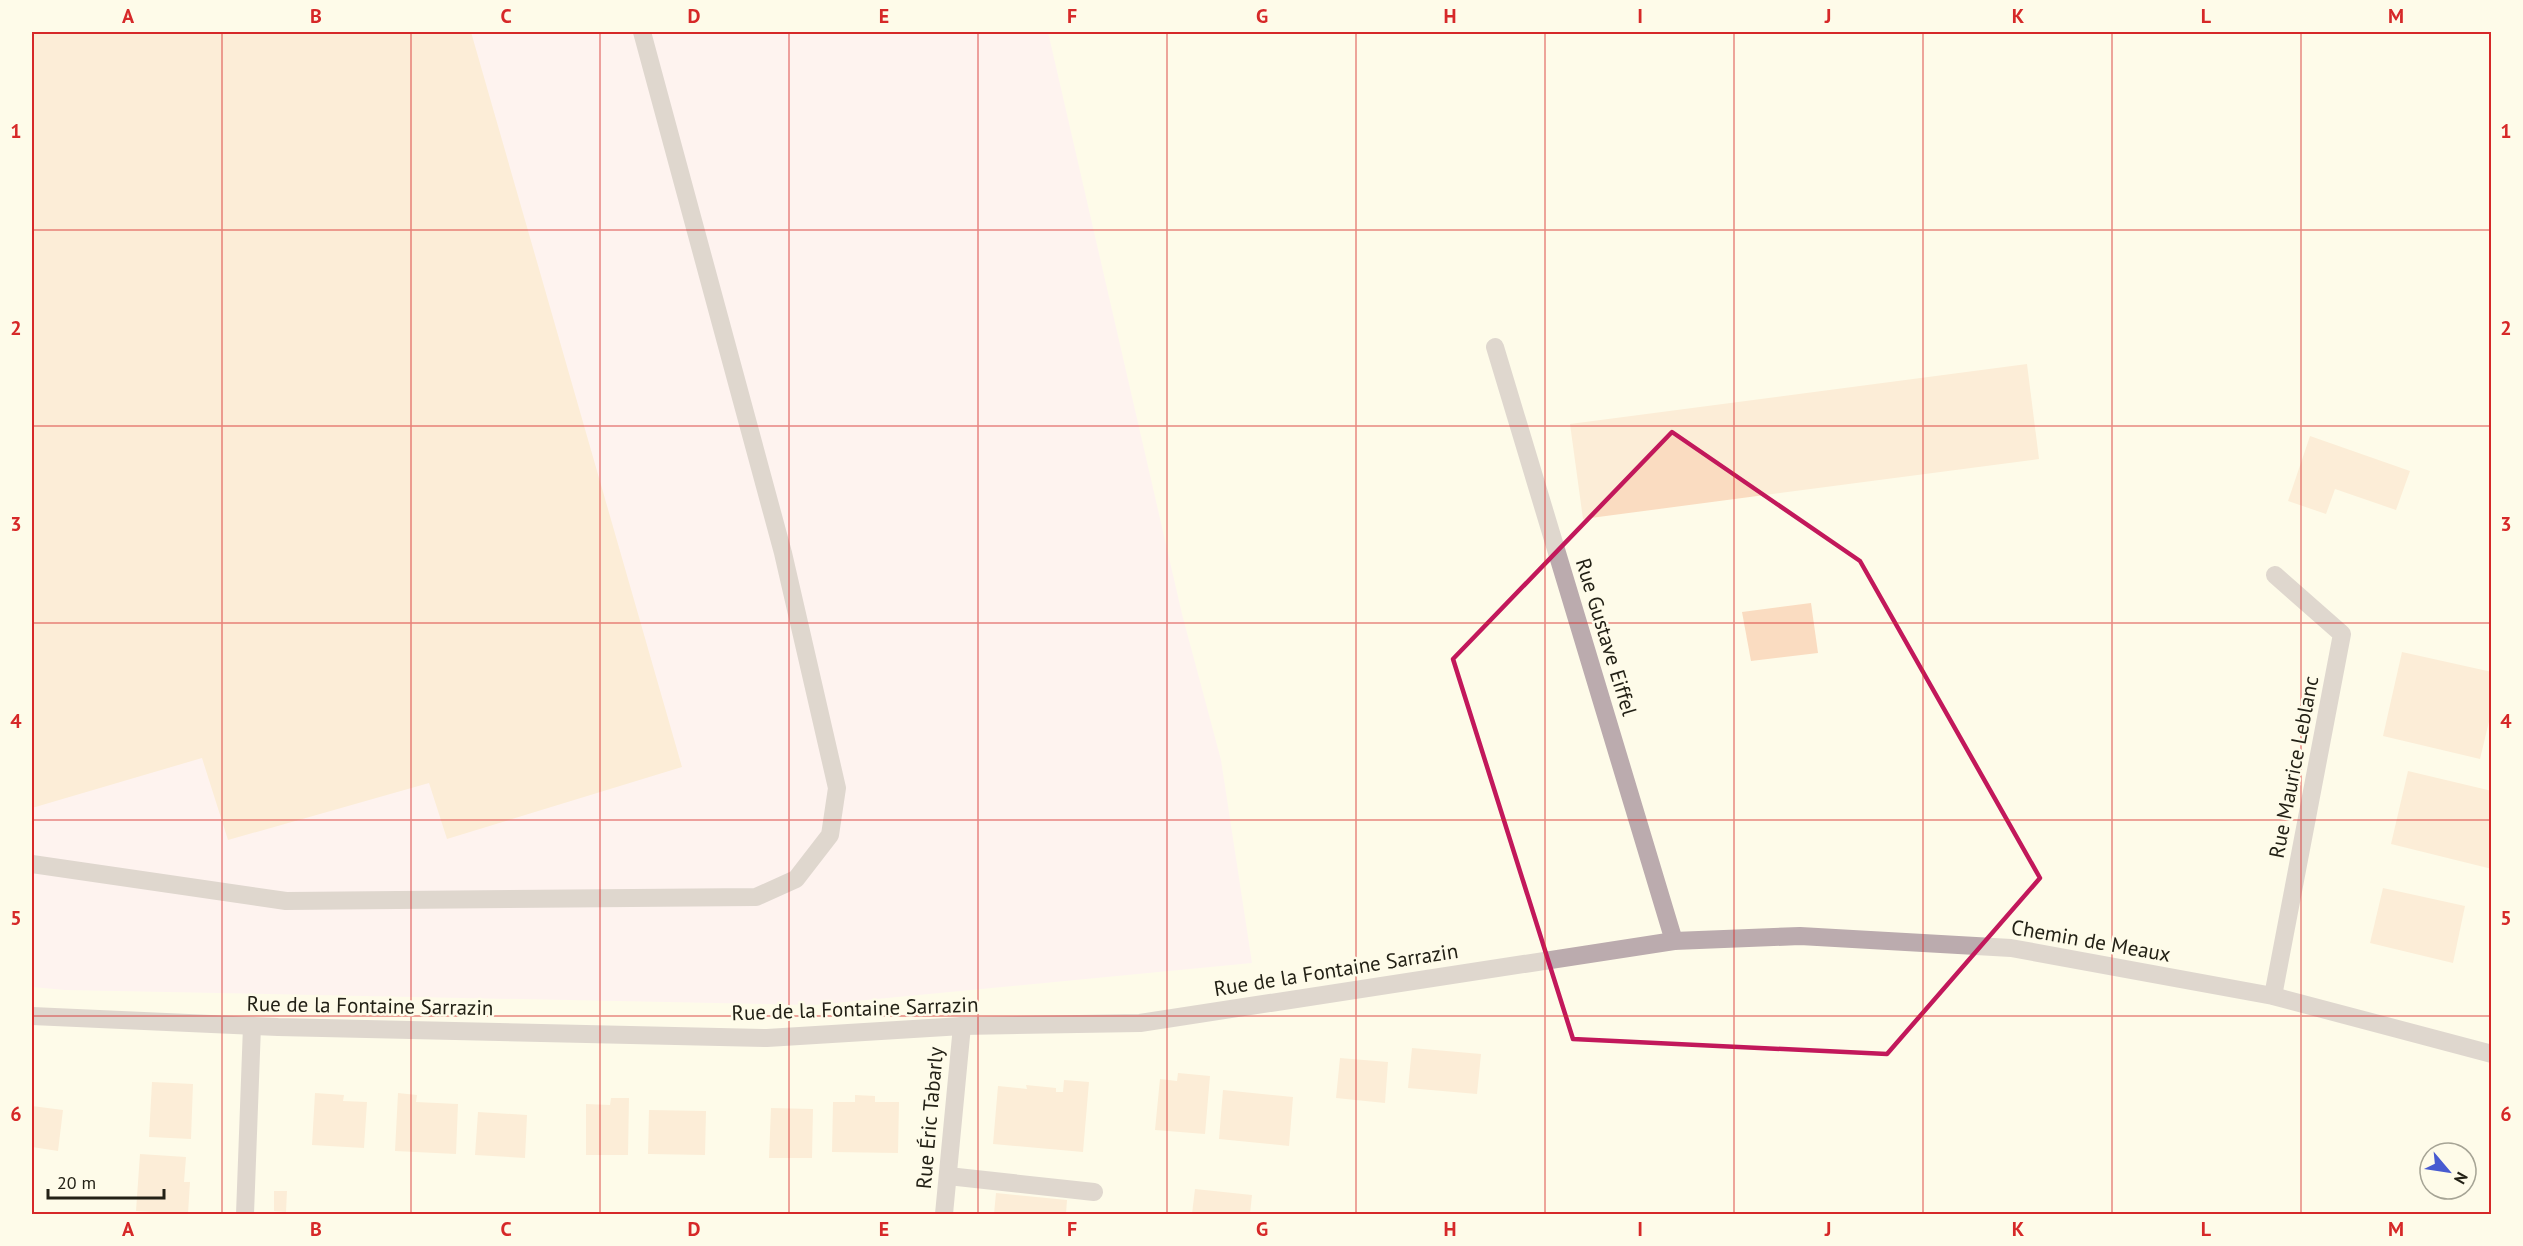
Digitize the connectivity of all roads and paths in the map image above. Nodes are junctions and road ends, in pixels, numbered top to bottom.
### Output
1 (642, 32) edge
2 (1495, 347) dead end
3 (2275, 575) dead end
4 (32, 864) edge
5 (1674, 941) junction
6 (2273, 996) junction
7 (32, 1016) edge
8 (252, 1026) junction
9 (962, 1026) junction
10 (2492, 1054) edge
11 (948, 1176) junction
12 (1094, 1192) dead end
13 (245, 1215) edge
14 (944, 1215) edge

1 - 4 street
2 - 5 street, Rue Gustave Eiffel
3 - 6 street, Rue Maurice Leblanc
5 - 6 street, Chemin de Meaux
5 - 9 street, Rue de la Fontaine Sarrazin
6 - 10 street, Chemin de Meaux
7 - 8 street, Rue de la Fontaine Sarrazin
8 - 9 street, Rue de la Fontaine Sarrazin
8 - 13 street
9 - 11 street, Rue Éric Tabarly
11 - 12 street
11 - 14 street, Rue Éric Tabarly

